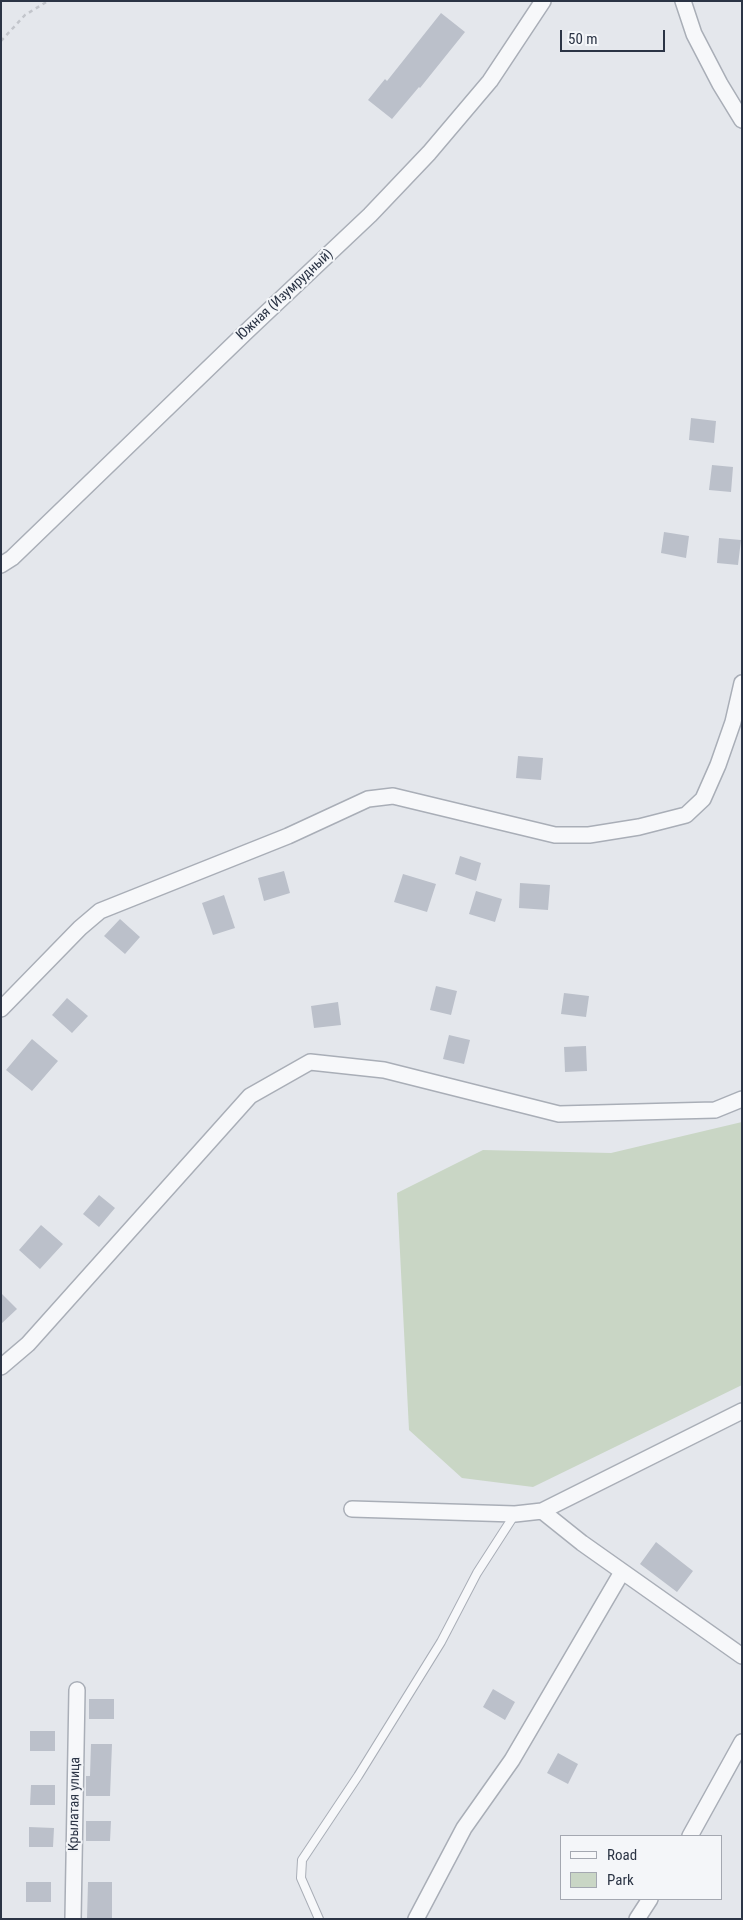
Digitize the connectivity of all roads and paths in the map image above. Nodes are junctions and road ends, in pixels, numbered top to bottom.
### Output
1 (48, 1) edge
2 (543, 1) edge
3 (683, 1) edge
4 (1, 41) edge
5 (742, 120) edge
6 (1, 565) edge
7 (742, 683) edge
8 (1, 1009) edge
9 (742, 1099) edge
10 (1, 1367) edge
11 (742, 1411) edge
12 (352, 1509) dead end
13 (542, 1511) junction
14 (515, 1514) junction
15 (622, 1572) junction
16 (742, 1656) edge
17 (77, 1690) dead end
18 (742, 1742) edge
19 (691, 1835) edge
20 (649, 1900) edge
21 (73, 1919) edge
22 (319, 1919) edge
23 (416, 1919) edge
24 (638, 1919) edge

1 - 4 path
2 - 6 street, Южная (Изумрудный)
3 - 5 street
7 - 8 street
9 - 10 street
11 - 13 street
12 - 14 street
13 - 14 street
13 - 15 street
14 - 22 lane
15 - 16 street
15 - 23 street
17 - 21 street, Крылатая улица
18 - 19 street
20 - 24 street

